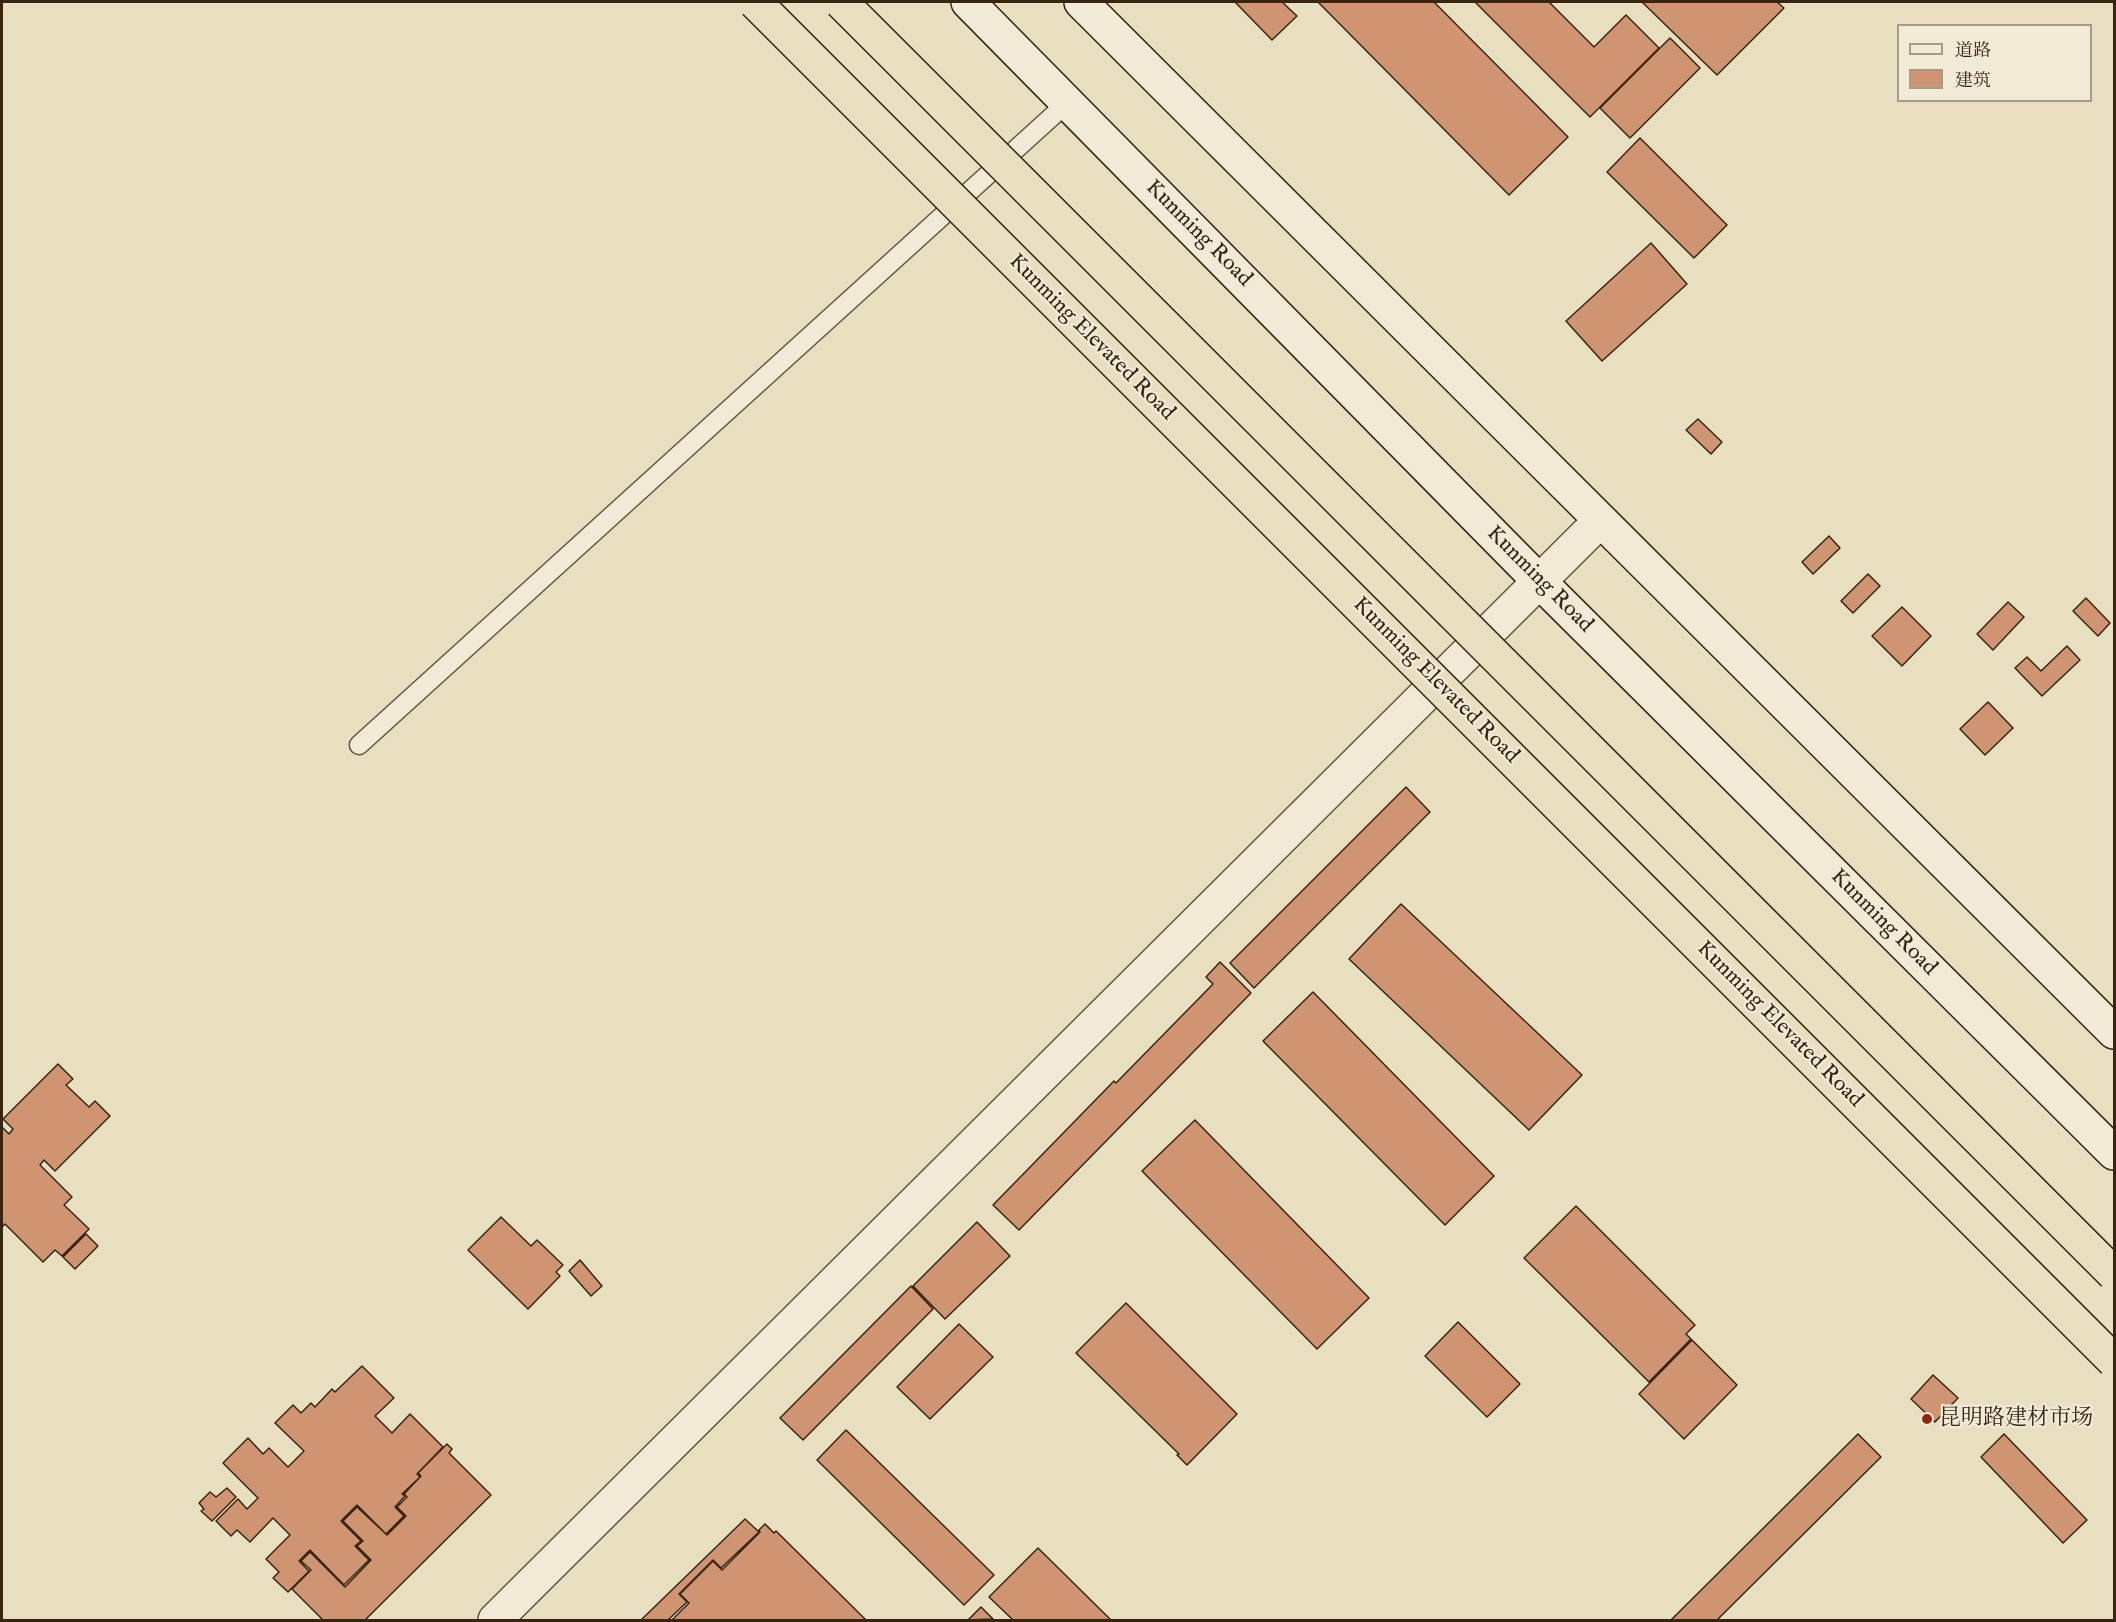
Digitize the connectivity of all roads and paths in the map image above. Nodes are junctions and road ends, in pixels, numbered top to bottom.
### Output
1 (755, 2) edge
2 (841, 2) edge
3 (968, 2) edge
4 (1081, 2) edge
5 (1068, 102) junction
6 (1600, 521) junction
7 (1539, 580) junction
8 (359, 745) dead end
9 (2115, 1032) edge
10 (2115, 1154) edge
11 (2115, 1274) edge
12 (2115, 1361) edge
13 (495, 1620) edge

1 - 12 highway, Kunming Elevated Road, bridge
2 - 11 highway, bridge
3 - 5 main road, Kunming Road
4 - 6 main road
5 - 7 main road, Kunming Road
5 - 8 lane
6 - 7 main road
6 - 9 main road
7 - 10 main road, Kunming Road
7 - 13 main road

